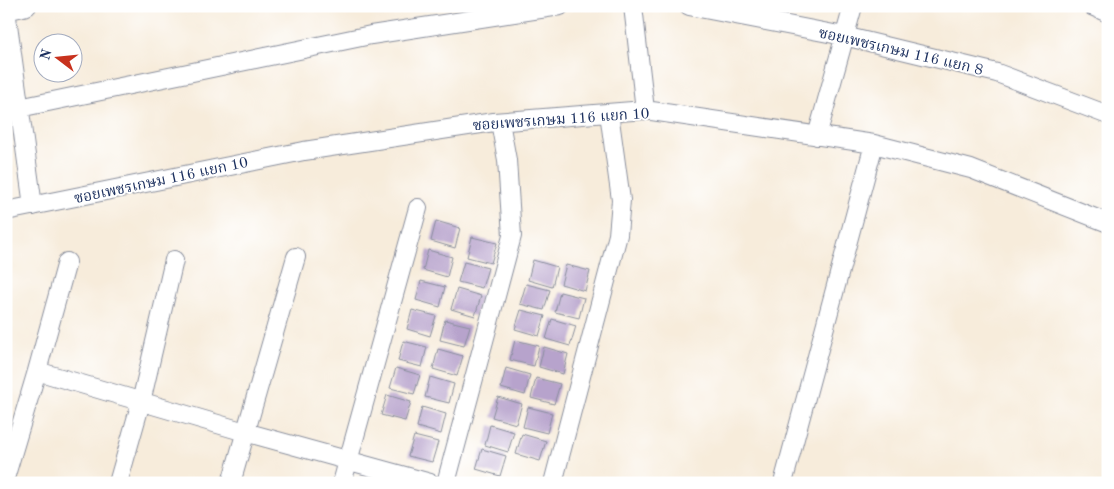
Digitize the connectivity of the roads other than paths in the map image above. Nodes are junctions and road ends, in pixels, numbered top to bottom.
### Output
1 (26, 6) edge
2 (560, 6) edge
3 (633, 6) edge
4 (689, 6) edge
5 (853, 6) edge
6 (1092, 6) edge
7 (6, 10) edge
8 (1108, 13) edge
9 (844, 36) junction
10 (19, 108) junction
11 (645, 110) junction
12 (609, 113) junction
13 (1108, 115) edge
14 (500, 122) junction
15 (818, 136) junction
16 (874, 144) junction
17 (34, 206) junction
18 (418, 208) dead end
19 (6, 211) edge
20 (1108, 223) edge
21 (296, 256) dead end
22 (174, 260) dead end
23 (66, 262) dead end
24 (37, 371) junction
25 (140, 402) junction
26 (245, 432) junction
27 (348, 461) junction
28 (6, 475) edge
29 (118, 483) edge
30 (231, 483) edge
31 (342, 483) edge
32 (430, 483) edge
33 (446, 483) edge
34 (553, 483) edge
35 (783, 483) edge

1 - 7 street
2 - 10 street
3 - 11 street
4 - 9 street, ซอยเพชรเกษม 116 แยก 8
5 - 9 street
6 - 8 street
7 - 10 street
9 - 13 street, ซอยเพชรเกษม 116 แยก 8
9 - 15 street
10 - 17 street
11 - 12 street, ซอยเพชรเกษม 116 แยก 10
11 - 15 street, ซอยเพชรเกษม 116 แยก 10
12 - 14 street, ซอยเพชรเกษม 116 แยก 10
12 - 34 street
14 - 17 street, ซอยเพชรเกษม 116 แยก 10
14 - 33 street
15 - 16 street, ซอยเพชรเกษม 116 แยก 10
16 - 20 street, ซอยเพชรเกษม 116 แยก 10
16 - 35 street
17 - 19 street, ซอยเพชรเกษม 116 แยก 10
18 - 27 street
21 - 26 street
22 - 25 street
23 - 24 street
24 - 25 street
24 - 28 street
25 - 26 street
25 - 29 street
26 - 27 street
26 - 30 street
27 - 31 street
27 - 32 street

